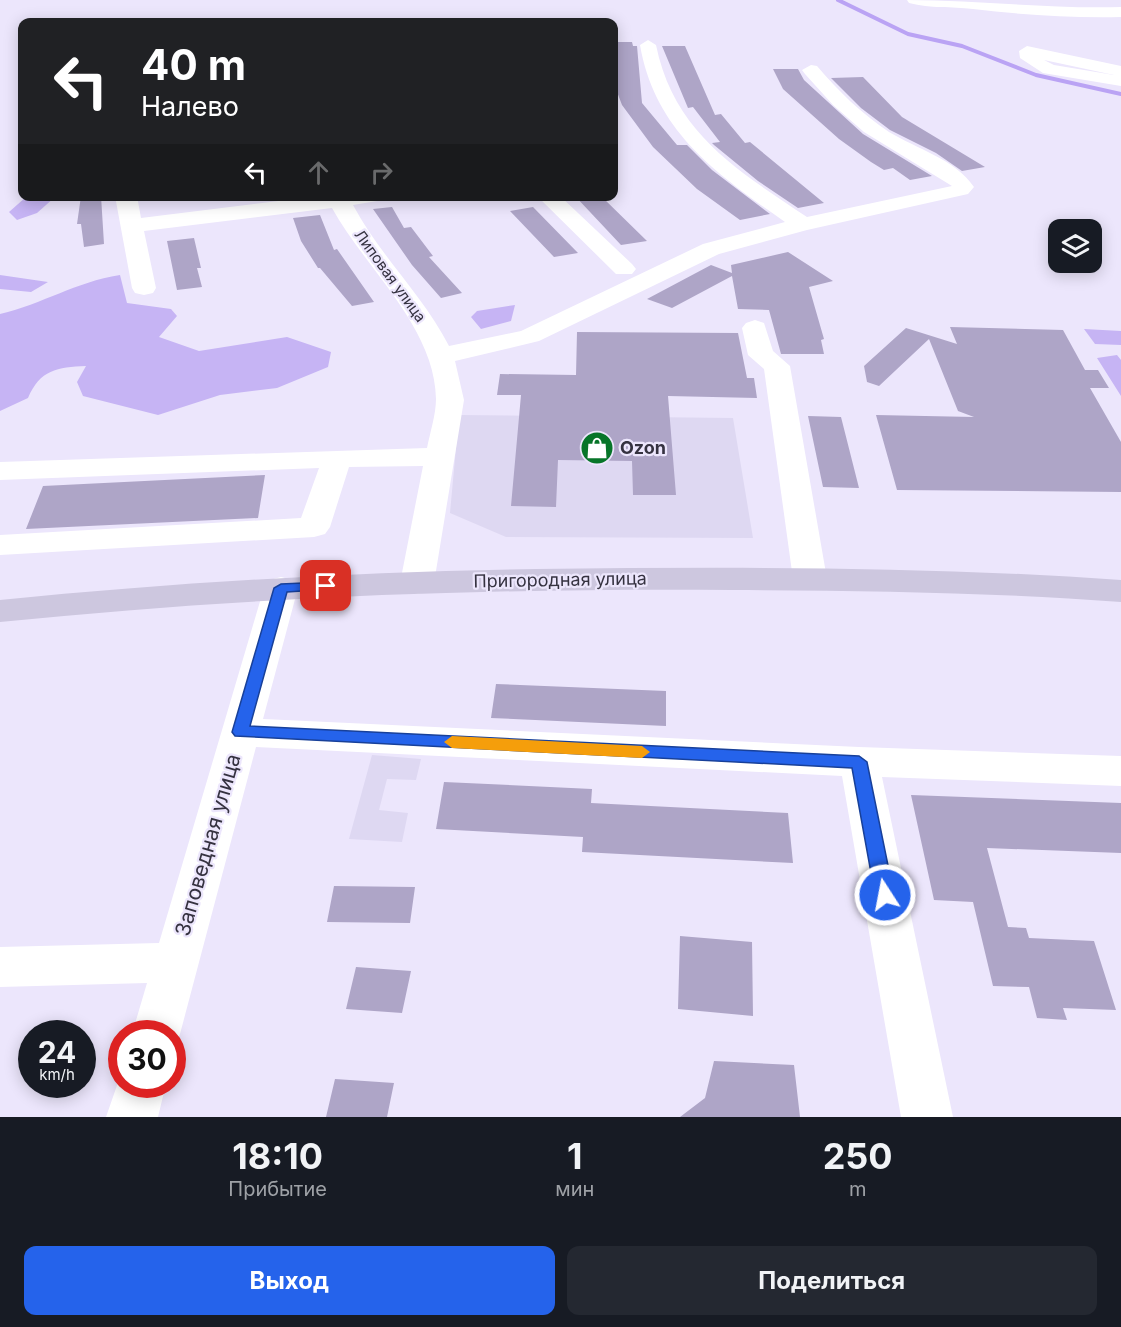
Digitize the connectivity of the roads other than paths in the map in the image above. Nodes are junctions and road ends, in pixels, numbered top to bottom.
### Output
1 (971, 2) edge
2 (919, 4) edge
3 (1118, 8) edge
4 (1004, 24) dead end
5 (1024, 41) junction
6 (648, 45) dead end
7 (1121, 60) edge
8 (811, 70) dead end
9 (1121, 71) edge
10 (1121, 81) edge
11 (127, 201) edge
12 (324, 201) edge
13 (340, 201) edge
14 (552, 201) edge
15 (803, 224) junction
16 (131, 226) junction
17 (624, 269) dead end
18 (144, 288) dead end
19 (755, 328) dead end
20 (530, 336) junction
21 (443, 355) junction
22 (449, 386) junction
23 (439, 457) junction
24 (338, 458) junction
25 (0, 471) edge
26 (0, 545) edge
27 (810, 579) junction
28 (417, 583) junction
29 (281, 588) junction
30 (1121, 591) edge
31 (0, 611) edge
32 (240, 732) junction
33 (859, 762) junction
34 (1121, 771) edge
35 (176, 962) junction
36 (0, 967) edge
37 (160, 1020) edge
38 (137, 1098) edge
39 (132, 1117) edge
40 (927, 1117) edge

1 - 2 street
1 - 3 street
1 - 4 street
5 - 7 street
5 - 9 street
5 - 10 street
6 - 15 street
8 - 15 street
11 - 16 street
12 - 16 street
13 - 21 street, Липовая улица
14 - 17 street
15 - 20 street
16 - 18 street
19 - 27 street
20 - 21 street
20 - 22 street
21 - 22 street, Липовая улица
22 - 23 street, Липовая улица
23 - 24 street
23 - 28 street, Липовая улица
24 - 25 street
24 - 26 street
27 - 28 main road, Пригородная улица
27 - 30 main road, Пригородная улица
28 - 29 main road, Пригородная улица
29 - 31 main road, Пригородная улица
29 - 32 street, Заповедная улица
32 - 33 street
32 - 35 street, Заповедная улица
33 - 34 street
33 - 40 street
35 - 36 street
35 - 37 street, Заповедная улица
38 - 39 street

